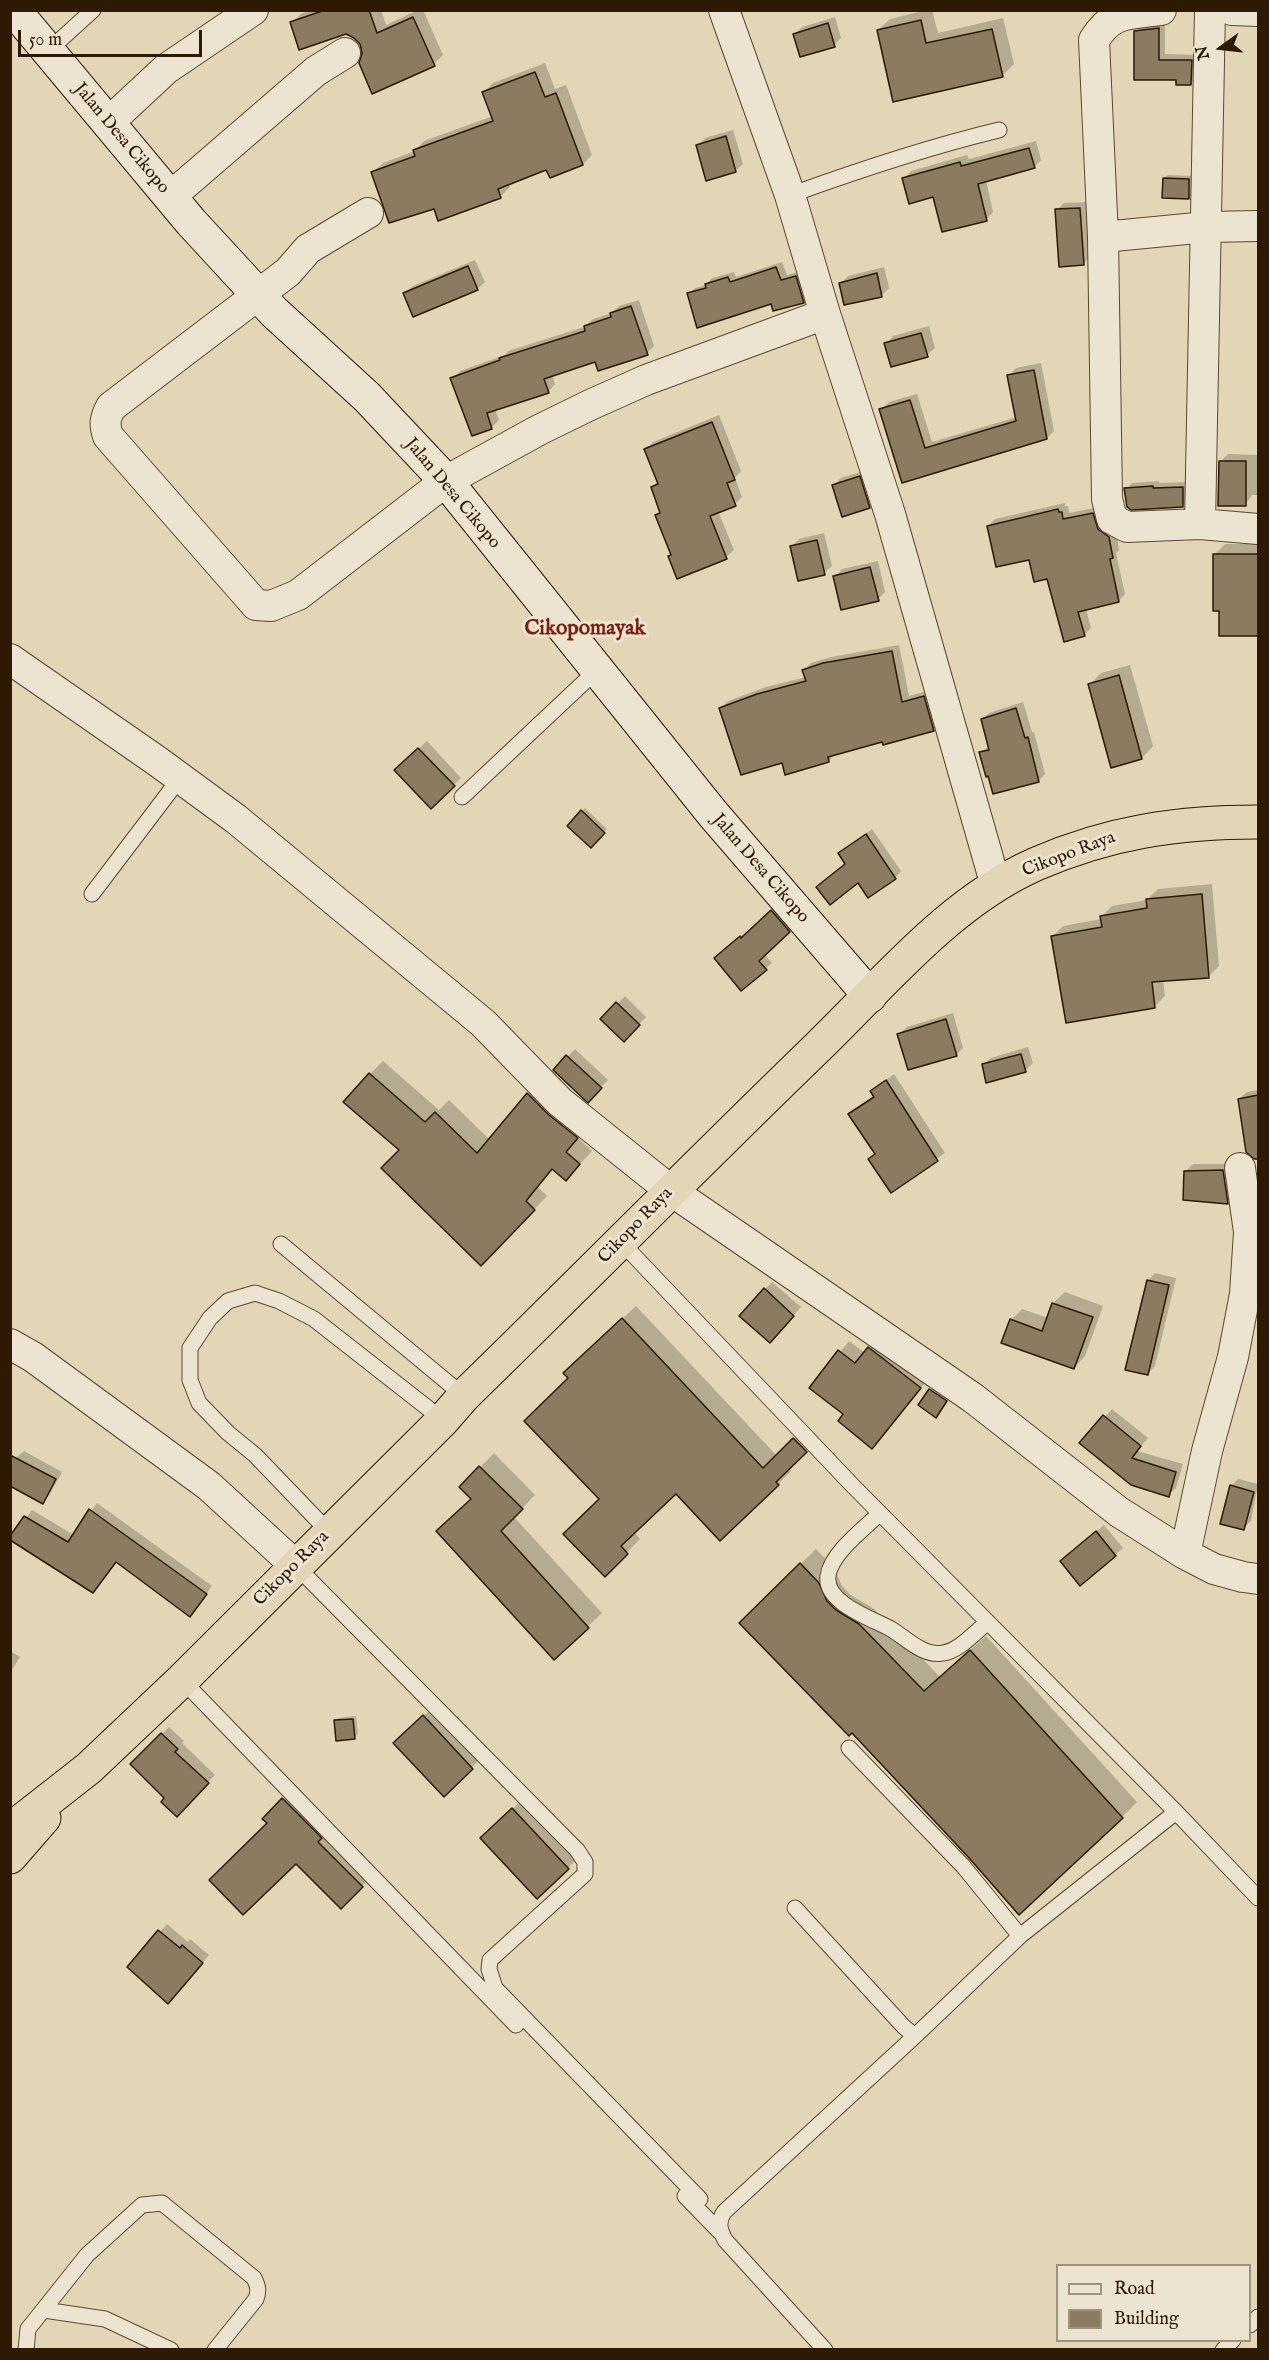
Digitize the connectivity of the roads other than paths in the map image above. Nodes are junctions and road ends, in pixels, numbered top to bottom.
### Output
1 (14, 10) edge
2 (93, 10) edge
3 (253, 10) edge
4 (724, 10) edge
5 (1161, 10) edge
6 (1210, 10) edge
7 (1232, 10) edge
8 (1258, 11) edge
9 (48, 51) junction
10 (345, 53) dead end
11 (108, 123) junction
12 (999, 130) dead end
13 (790, 195) junction
14 (170, 197) junction
15 (368, 213) dead end
16 (1258, 226) edge
17 (1207, 227) junction
18 (1103, 237) junction
19 (259, 295) junction
20 (825, 314) junction
21 (446, 481) junction
22 (1200, 524) junction
23 (1258, 529) edge
24 (10, 659) edge
25 (596, 671) junction
26 (180, 778) junction
27 (462, 797) dead end
28 (1258, 822) edge
29 (996, 886) junction
30 (92, 894) dead end
31 (870, 996) junction
32 (1240, 1168) dead end
33 (670, 1190) junction
34 (621, 1242) junction
35 (281, 1244) dead end
36 (10, 1344) edge
37 (464, 1396) junction
38 (443, 1420) junction
39 (880, 1513) junction
40 (329, 1532) junction
41 (1185, 1554) junction
42 (296, 1566) junction
43 (1258, 1579) edge
44 (988, 1622) junction
45 (182, 1680) junction
46 (849, 1748) dead end
47 (89, 1768) junction
48 (1176, 1812) junction
49 (10, 1830) edge
50 (10, 1857) edge
51 (1258, 1898) edge
52 (795, 1908) dead end
53 (1020, 1936) junction
54 (915, 2036) junction
55 (700, 2199) dead end
56 (720, 2232) junction
57 (44, 2310) junction
58 (26, 2349) edge
59 (171, 2349) edge
60 (215, 2349) edge
61 (825, 2349) edge

1 - 9 main road, Jalan Desa Cikopo
2 - 9 lane
3 - 11 street
4 - 13 street
5 - 18 street
6 - 17 street
7 - 8 street
9 - 11 main road, Jalan Desa Cikopo
10 - 14 street
11 - 14 main road, Jalan Desa Cikopo
12 - 13 lane
13 - 20 street
14 - 19 main road, Jalan Desa Cikopo
15 - 19 street
16 - 17 street
17 - 18 street
17 - 22 street
18 - 22 street
19 - 21 main road, Jalan Desa Cikopo
19 - 21 street
20 - 21 street
20 - 29 street
21 - 25 main road, Jalan Desa Cikopo
22 - 23 street
24 - 26 street
25 - 27 lane
25 - 31 main road, Jalan Desa Cikopo
26 - 30 lane
26 - 33 street
28 - 29 highway, Cikopo Raya
29 - 31 highway, Cikopo Raya
31 - 33 highway, Cikopo Raya
32 - 41 street
33 - 34 highway, Cikopo Raya
33 - 41 street
34 - 37 highway, Cikopo Raya
34 - 39 lane
35 - 37 lane
36 - 42 street
37 - 38 highway, Cikopo Raya
38 - 40 highway, Cikopo Raya
38 - 40 lane
39 - 44 lane
39 - 44 lane
40 - 42 highway, Cikopo Raya
41 - 43 street
42 - 45 highway, Cikopo Raya
42 - 55 lane
44 - 48 lane
45 - 47 highway, Cikopo Raya
45 - 56 lane
46 - 53 lane
47 - 49 highway, Cikopo Raya
47 - 50 highway, Cikopo Raya
48 - 51 lane
48 - 53 lane
52 - 54 lane
53 - 54 lane
54 - 56 lane
56 - 61 lane
57 - 58 lane
57 - 59 lane
57 - 60 lane

